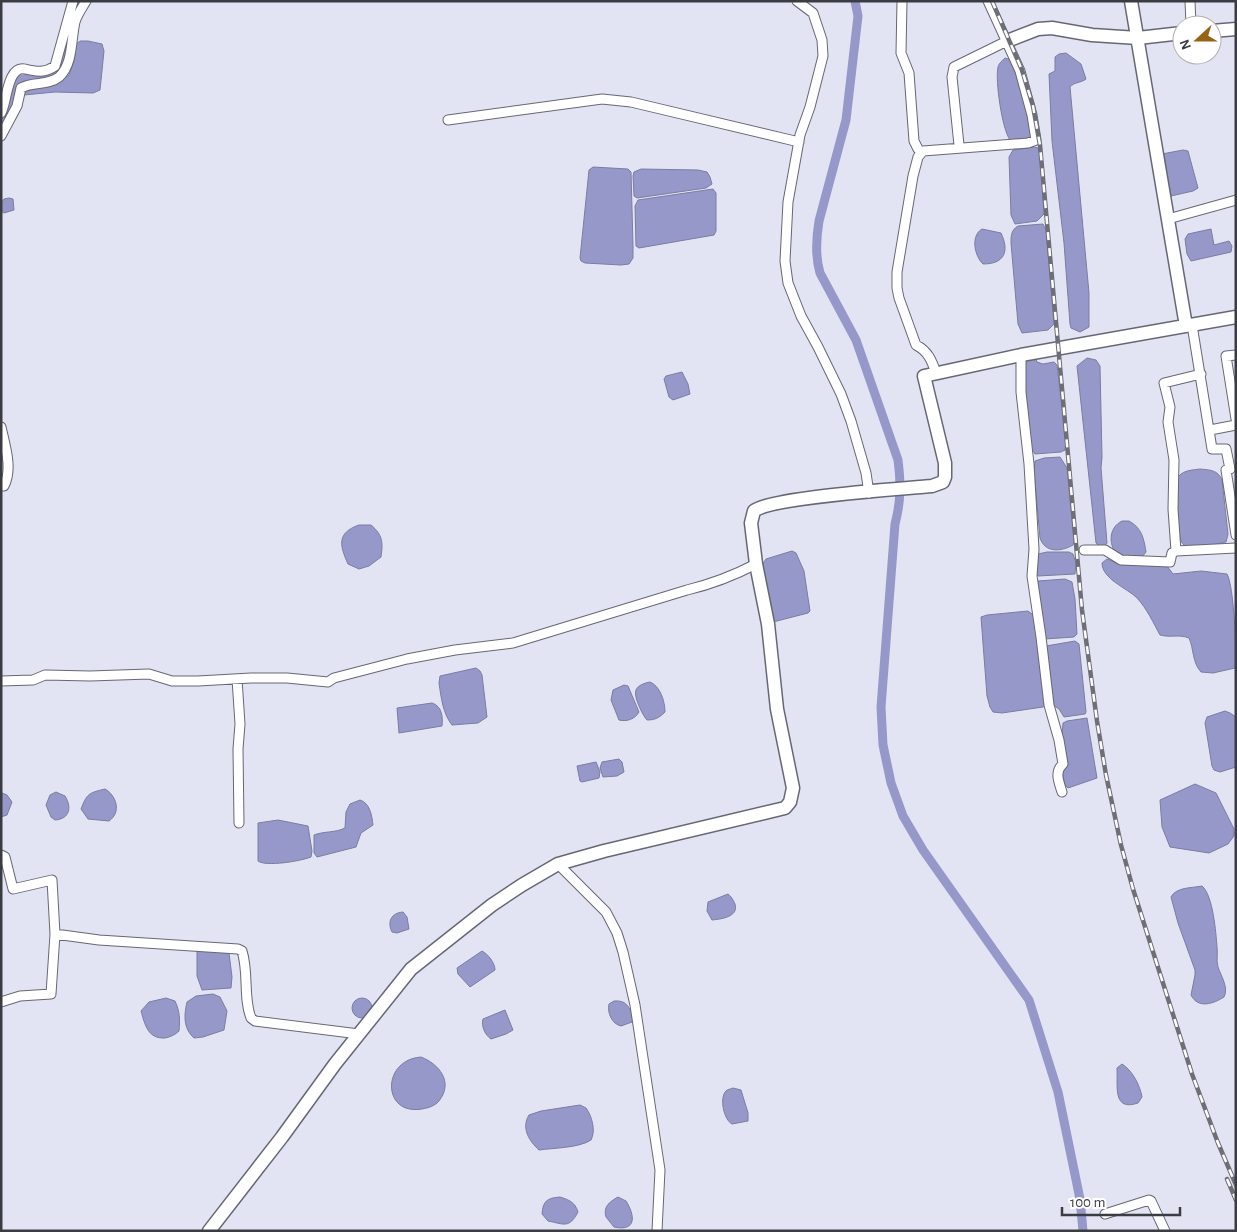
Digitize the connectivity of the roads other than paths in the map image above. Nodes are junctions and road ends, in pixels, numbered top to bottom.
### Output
1 (74, 1) edge
2 (86, 1) edge
3 (797, 1) edge
4 (902, 1) edge
5 (988, 1) edge
6 (1131, 1) edge
7 (1190, 1) edge
8 (1191, 15) edge
9 (1236, 29) edge
10 (1222, 30) edge
11 (1172, 34) edge
12 (1138, 38) junction
13 (1007, 41) junction
14 (1, 113) edge
15 (448, 120) dead end
16 (1, 136) edge
17 (799, 142) junction
18 (959, 145) dead end
19 (922, 152) junction
20 (1236, 200) edge
21 (1168, 218) junction
22 (1236, 317) edge
23 (1189, 325) junction
24 (1021, 355) junction
25 (1236, 355) edge
26 (936, 373) junction
27 (1200, 374) junction
28 (1236, 419) edge
29 (1236, 425) edge
30 (1, 427) edge
31 (1210, 430) junction
32 (1, 486) edge
33 (872, 492) junction
34 (1236, 536) edge
35 (1236, 546) edge
36 (1084, 550) dead end
37 (1176, 551) junction
38 (756, 564) junction
39 (237, 678) junction
40 (1, 681) edge
41 (1062, 792) dead end
42 (239, 823) dead end
43 (1, 855) edge
44 (558, 864) junction
45 (55, 934) junction
46 (1, 1002) edge
47 (359, 1034) junction
48 (1105, 1214) dead end
49 (209, 1231) edge
50 (657, 1231) edge
51 (1165, 1231) edge

1 - 14 street
2 - 16 street
3 - 17 street
4 - 19 street
5 - 13 street
6 - 12 street
7 - 8 street
9 - 10 street
11 - 12 street
12 - 13 street
12 - 21 street
13 - 18 street
13 - 19 street
15 - 17 street
17 - 33 street
19 - 26 street
20 - 21 street
21 - 23 street
22 - 23 street
23 - 24 street
23 - 27 street
24 - 26 street
24 - 41 street
25 - 28 street
26 - 33 street
27 - 31 street
27 - 37 street
29 - 31 street
30 - 32 street
31 - 34 street
33 - 38 street
34 - 35 street
35 - 37 street
36 - 37 street
38 - 39 street
38 - 44 street
39 - 40 street
39 - 42 street
43 - 45 street
44 - 47 street
44 - 50 street
45 - 46 street
45 - 47 street
47 - 49 street
48 - 51 street

